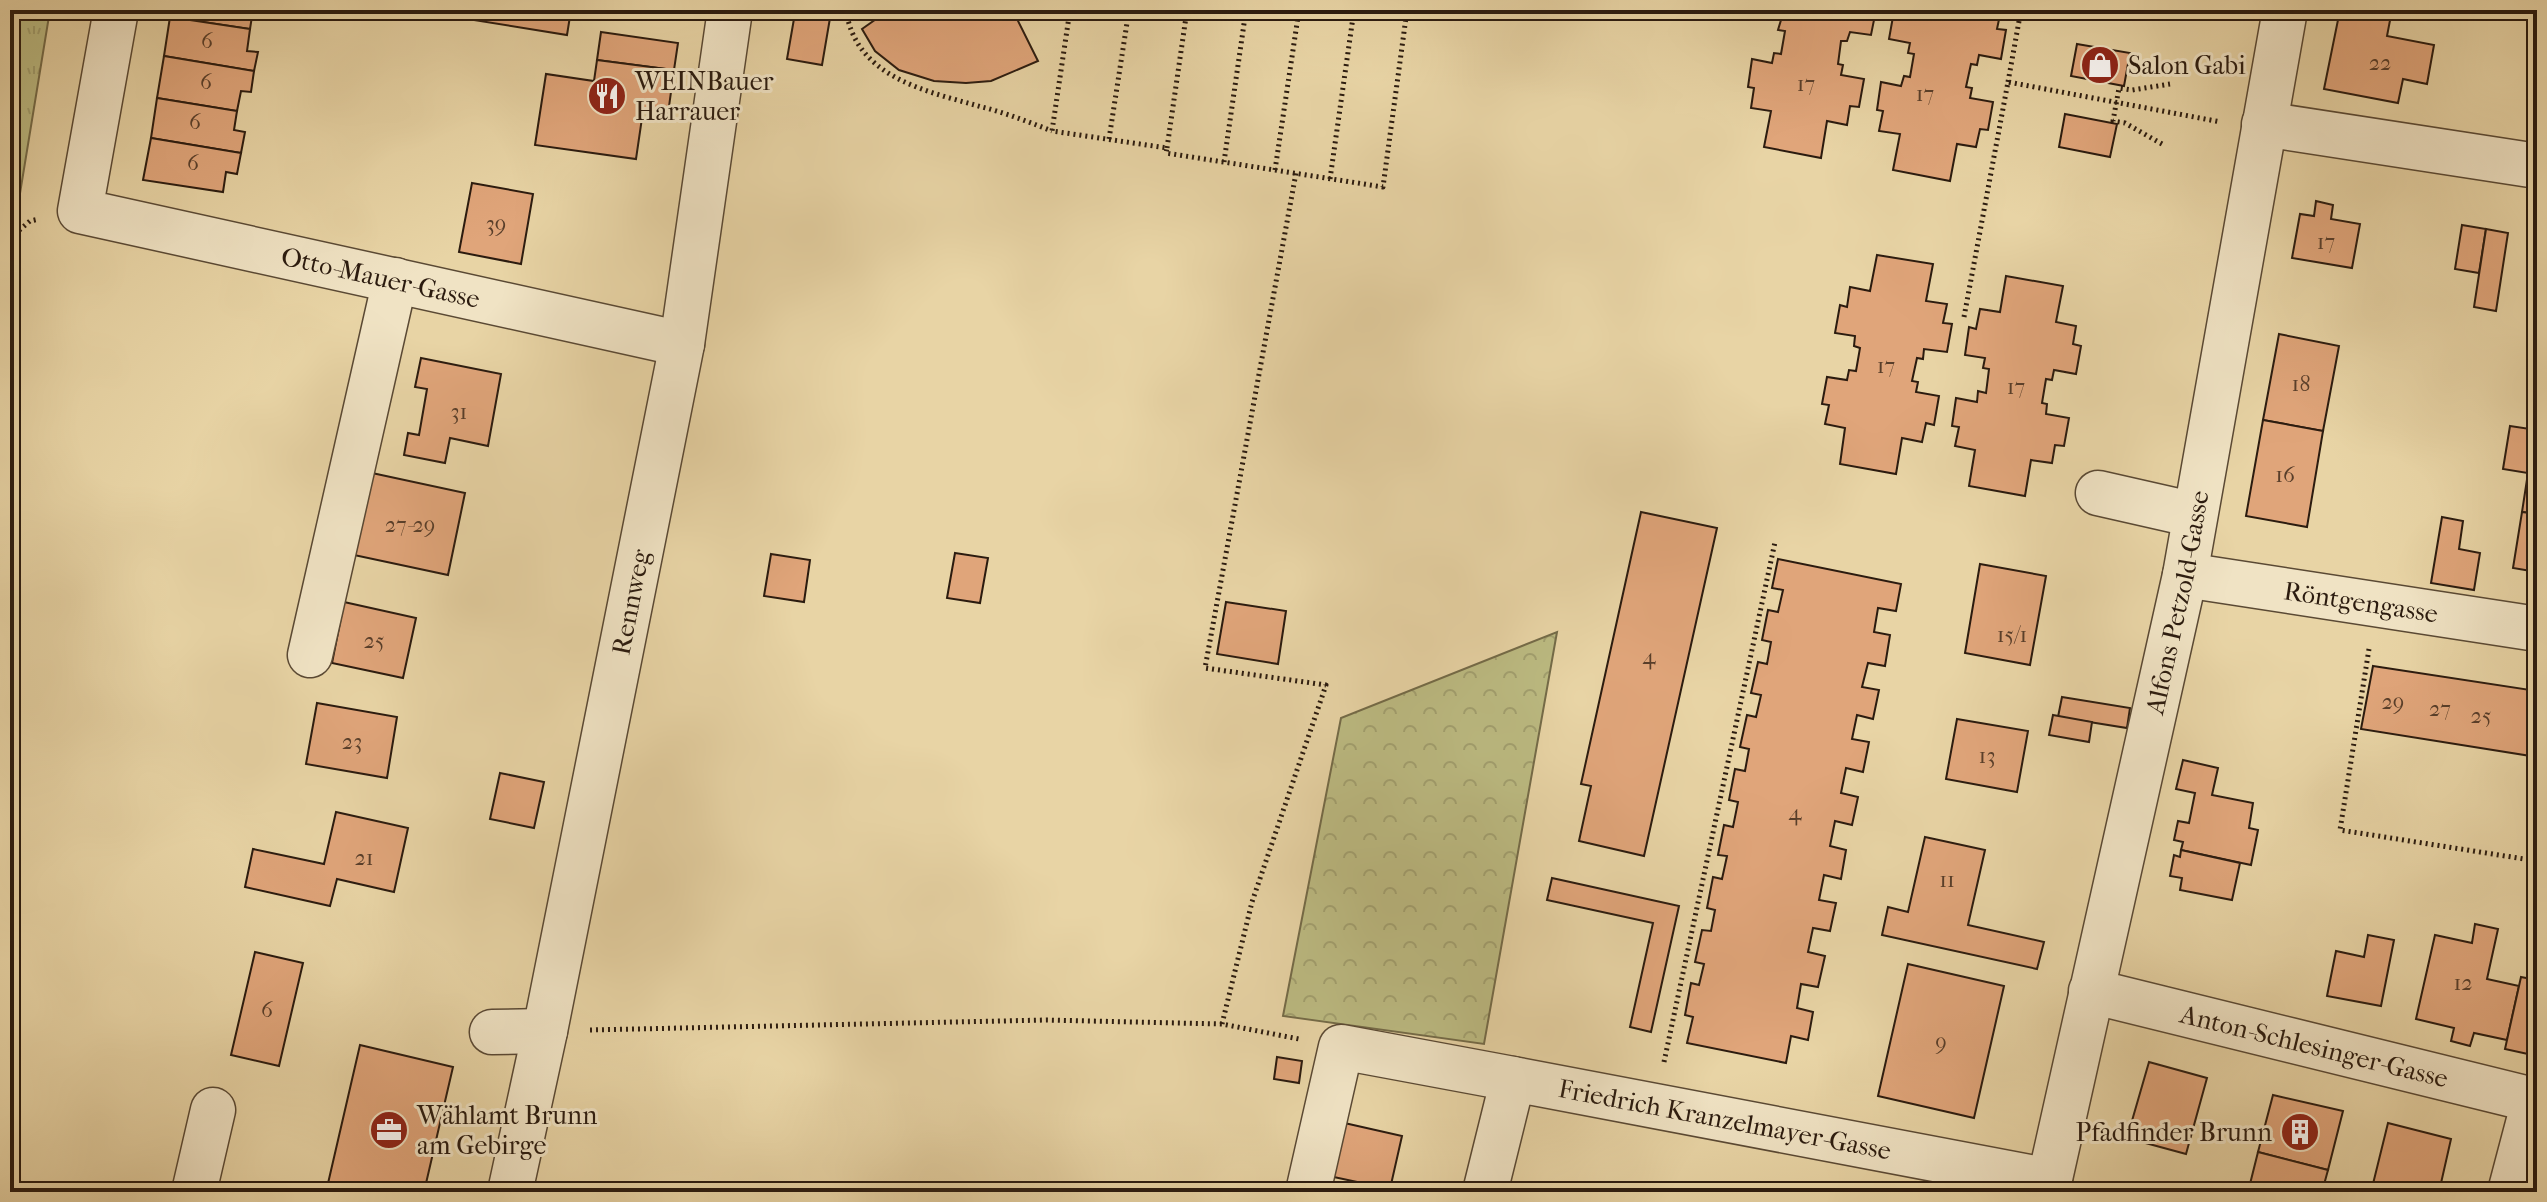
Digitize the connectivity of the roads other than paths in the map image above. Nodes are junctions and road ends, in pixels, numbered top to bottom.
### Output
1 (116, 10) edge
2 (730, 10) edge
3 (2285, 10) edge
4 (2264, 128) junction
5 (2537, 166) edge
6 (395, 280) junction
7 (682, 344) junction
8 (2098, 493) dead end
9 (2195, 515) junction
10 (2185, 575) junction
11 (2537, 629) edge
12 (310, 655) dead end
13 (2091, 991) junction
14 (545, 1031) junction
15 (492, 1032) dead end
16 (1513, 1079) junction
17 (2536, 1101) edge
18 (213, 1110) dead end
19 (2048, 1186) edge
20 (194, 1192) edge
21 (510, 1192) edge
22 (1308, 1192) edge
23 (1485, 1192) edge
24 (2510, 1192) edge

1 - 6 street, Otto-Mauer-Gasse
2 - 7 street, Rennweg
3 - 4 street, Alfons Petzold-Gasse
4 - 5 street
4 - 9 street, Alfons Petzold-Gasse
6 - 7 street, Otto-Mauer-Gasse
6 - 12 street
7 - 14 street, Rennweg
8 - 9 street
9 - 10 street, Alfons Petzold-Gasse
10 - 11 street, Röntgengasse
10 - 13 street, Alfons Petzold-Gasse
13 - 17 street, Anton-Schlesinger-Gasse
13 - 19 street, Alfons Petzold-Gasse
14 - 15 street
14 - 21 street, Rennweg
16 - 19 street, Friedrich Kranzelmayer-Gasse
16 - 22 street, Friedrich Kranzelmayer-Gasse
16 - 23 street
17 - 24 street
18 - 20 street

